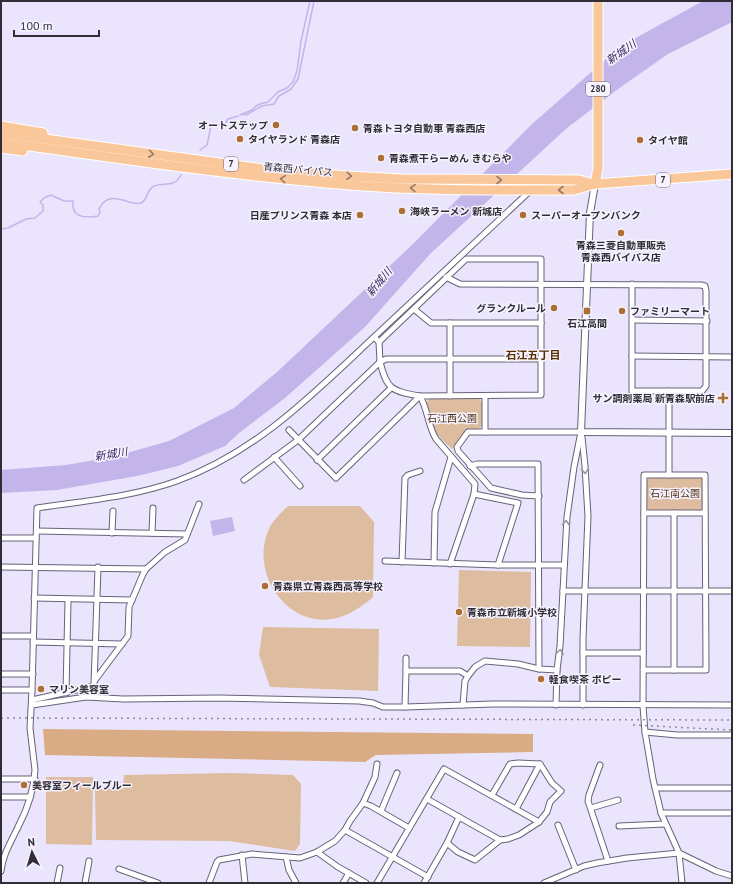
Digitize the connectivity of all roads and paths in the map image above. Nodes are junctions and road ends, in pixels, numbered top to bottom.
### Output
1 (598, 1) edge
2 (1, 126) edge
3 (1, 133) edge
4 (1, 142) edge
5 (1, 148) edge
6 (128, 150) junction
7 (104, 156) junction
8 (732, 174) edge
9 (595, 184) junction
10 (529, 190) junction
11 (446, 277) junction
12 (541, 284) junction
13 (588, 284) junction
14 (632, 284) junction
15 (414, 309) junction
16 (633, 320) junction
17 (707, 320) junction
18 (450, 323) junction
19 (541, 323) junction
20 (374, 336) junction
21 (379, 342) junction
22 (632, 356) junction
23 (707, 356) junction
24 (732, 357) edge
25 (450, 359) junction
26 (541, 359) junction
27 (380, 362) junction
28 (391, 388) junction
29 (669, 391) junction
30 (420, 396) junction
31 (450, 396) junction
32 (485, 396) junction
33 (289, 430) dead end
34 (485, 432) junction
35 (581, 432) junction
36 (669, 433) junction
37 (732, 433) edge
38 (298, 440) junction
39 (451, 457) junction
40 (274, 458) junction
41 (317, 460) junction
42 (470, 466) junction
43 (420, 471) dead end
44 (669, 475) junction
45 (244, 480) dead end
46 (300, 486) dead end
47 (474, 494) junction
48 (539, 496) junction
49 (199, 504) dead end
50 (153, 508) dead end
51 (113, 511) dead end
52 (644, 513) junction
53 (674, 513) junction
54 (705, 513) junction
55 (36, 531) junction
56 (112, 532) junction
57 (152, 533) junction
58 (187, 534) junction
59 (1, 538) edge
60 (36, 538) junction
61 (385, 562) dead end
62 (402, 562) junction
63 (434, 563) junction
64 (450, 564) junction
65 (498, 565) junction
66 (539, 565) junction
67 (564, 565) junction
68 (35, 566) junction
69 (1, 567) edge
70 (98, 567) junction
71 (146, 569) junction
72 (563, 591) junction
73 (586, 591) junction
74 (643, 591) junction
75 (674, 591) junction
76 (706, 591) junction
77 (732, 592) edge
78 (34, 598) junction
79 (97, 599) junction
80 (68, 600) junction
81 (132, 600) junction
82 (1, 636) edge
83 (33, 636) junction
84 (33, 642) junction
85 (67, 643) junction
86 (96, 643) junction
87 (122, 644) junction
88 (643, 653) junction
89 (583, 654) junction
90 (406, 658) dead end
91 (539, 669) junction
92 (557, 670) junction
93 (643, 670) junction
94 (674, 670) junction
95 (406, 671) junction
96 (1, 674) edge
97 (33, 674) junction
98 (468, 676) junction
99 (95, 680) junction
100 (1, 690) edge
101 (32, 690) junction
102 (66, 693) junction
103 (32, 703) junction
104 (463, 705) junction
105 (556, 705) junction
106 (583, 705) junction
107 (732, 705) edge
108 (643, 706) junction
109 (405, 707) junction
110 (644, 732) junction
111 (732, 736) edge
112 (377, 764) dead end
113 (540, 764) junction
114 (600, 765) dead end
115 (396, 773) dead end
116 (1, 779) edge
117 (35, 779) junction
118 (655, 788) junction
119 (732, 788) edge
120 (492, 795) junction
121 (1, 796) edge
122 (30, 796) junction
123 (427, 799) junction
124 (618, 800) dead end
125 (363, 803) junction
126 (591, 808) junction
127 (516, 809) junction
128 (381, 811) junction
129 (660, 813) junction
130 (732, 813) edge
131 (459, 817) junction
132 (539, 822) junction
133 (665, 824) junction
134 (558, 825) dead end
135 (619, 826) dead end
136 (409, 828) junction
137 (345, 830) junction
138 (500, 840) junction
139 (447, 843) junction
140 (317, 852) junction
141 (679, 853) junction
142 (242, 855) junction
143 (286, 857) junction
144 (392, 857) junction
145 (89, 861) dead end
146 (608, 861) junction
147 (60, 868) dead end
148 (119, 869) dead end
149 (1, 870) edge
150 (576, 870) junction
151 (349, 873) junction
152 (732, 876) edge
153 (428, 877) junction
154 (57, 883) edge
155 (85, 883) edge
156 (158, 883) edge
157 (209, 883) edge
158 (245, 883) edge
159 (296, 883) edge
160 (343, 883) edge
161 (366, 883) edge
162 (377, 883) edge
163 (424, 883) edge
164 (544, 883) edge
165 (682, 883) edge

1 - 9 highway, 280
2 - 6 highway
3 - 6 highway, 青森西バイパス / 7
4 - 7 highway, 青森西バイパス / 7
5 - 7 highway
6 -> 9 highway, 青森西バイパス / 7
10 -> 7 highway, 青森西バイパス / 7
8 - 9 highway, 青森西バイパス / 7
9 -> 10 highway, 青森西バイパス / 7
9 - 13 street
10 - 20 street
11 - 12 street
11 - 12 street
11 - 15 street
12 - 13 street
12 - 19 street
13 - 14 street
13 - 35 street
14 - 16 street
14 - 17 street
15 - 18 street
15 - 21 street
16 - 17 street
16 - 22 street
17 - 23 street
18 - 19 street
18 - 25 street
19 - 26 street
20 - 21 street
20 - 55 street
21 - 27 street
22 - 23 street
22 - 29 street
23 - 24 street
23 - 29 street
25 - 26 street
25 - 27 street
25 - 31 street
26 - 32 street
27 - 28 street
27 - 38 street
28 - 30 street
28 - 41 street
29 - 36 street
30 - 31 street
30 - 39 street
30 - 41 street
31 - 32 street
32 - 34 street
33 - 38 street
34 - 35 street
34 - 42 street
35 - 36 street
67 -> 35 street
35 -> 73 street
36 - 37 street
36 - 44 street
38 - 40 street
38 - 41 street
39 - 47 street
39 - 63 street
40 - 45 street
40 - 46 street
42 - 48 street
42 - 48 street
43 - 62 street
44 - 52 street
44 - 54 street
47 - 64 street
47 - 65 street
48 - 66 street
49 - 58 street
50 - 57 street
51 - 56 street
52 - 53 street
52 - 74 street
53 - 54 street
53 - 75 street
54 - 76 street
55 - 56 street
55 - 60 street
56 - 57 street
57 - 58 street
58 - 71 street
59 - 60 street
60 - 68 street
61 - 62 street
62 - 63 street
63 - 64 street
64 - 65 street
65 - 66 street
66 - 67 street
66 - 91 street
67 - 72 street
68 - 69 street
68 - 70 street
68 - 78 street
70 - 71 street
70 - 79 street
71 - 81 street
72 - 73 street
92 -> 72 street
73 - 74 street
73 - 89 street
74 - 75 street
74 - 88 street
75 - 76 street
75 - 94 street
76 - 77 street
76 - 94 street
78 - 80 street
78 - 83 street
79 - 80 street
79 - 81 street
79 - 86 street
80 - 85 street
81 - 87 street
82 - 83 street
83 - 84 street
84 - 85 street
84 - 97 street
85 - 86 street
85 - 102 street
86 - 87 street
86 - 99 street
87 - 99 street
88 - 89 street
88 - 93 street
89 - 106 street
90 - 95 street
91 - 92 street
91 - 98 street
92 - 105 street
93 - 94 street
93 - 108 street
95 - 98 street
95 - 109 street
96 - 97 street
97 - 101 street
98 - 104 street
99 - 102 street
100 - 101 street
101 - 103 street
102 - 103 street
103 - 109 street
103 - 117 street
104 - 105 street
104 - 109 street
105 - 106 street
106 - 108 street
107 - 108 street
108 - 110 street
110 - 111 street
110 - 118 street
112 - 125 street
113 - 120 street
113 - 127 street
113 - 132 street
114 - 126 street
115 - 128 street
116 - 117 street
117 - 122 street
118 - 119 street
118 - 129 street
120 - 123 street
120 - 127 street
121 - 122 street
122 - 149 street
123 - 131 street
123 - 136 street
124 - 126 street
125 - 128 street
125 - 137 street
126 - 146 street
127 - 132 street
128 - 136 street
129 - 130 street
129 - 133 street
131 - 138 street
131 - 139 street
132 - 138 street
133 - 135 street
133 - 141 street
134 - 150 street
136 - 144 street
137 - 140 street
137 - 144 street
138 - 139 street
139 - 153 street
140 - 143 street
140 - 151 street
141 - 146 street
141 - 152 street
141 - 165 street
142 - 143 street
142 - 157 street
142 - 158 street
143 - 159 street
144 - 153 street
144 - 162 street
145 - 155 street
146 - 150 street
147 - 154 street
148 - 156 street
150 - 164 street
151 - 160 street
151 - 161 street
153 - 163 street

